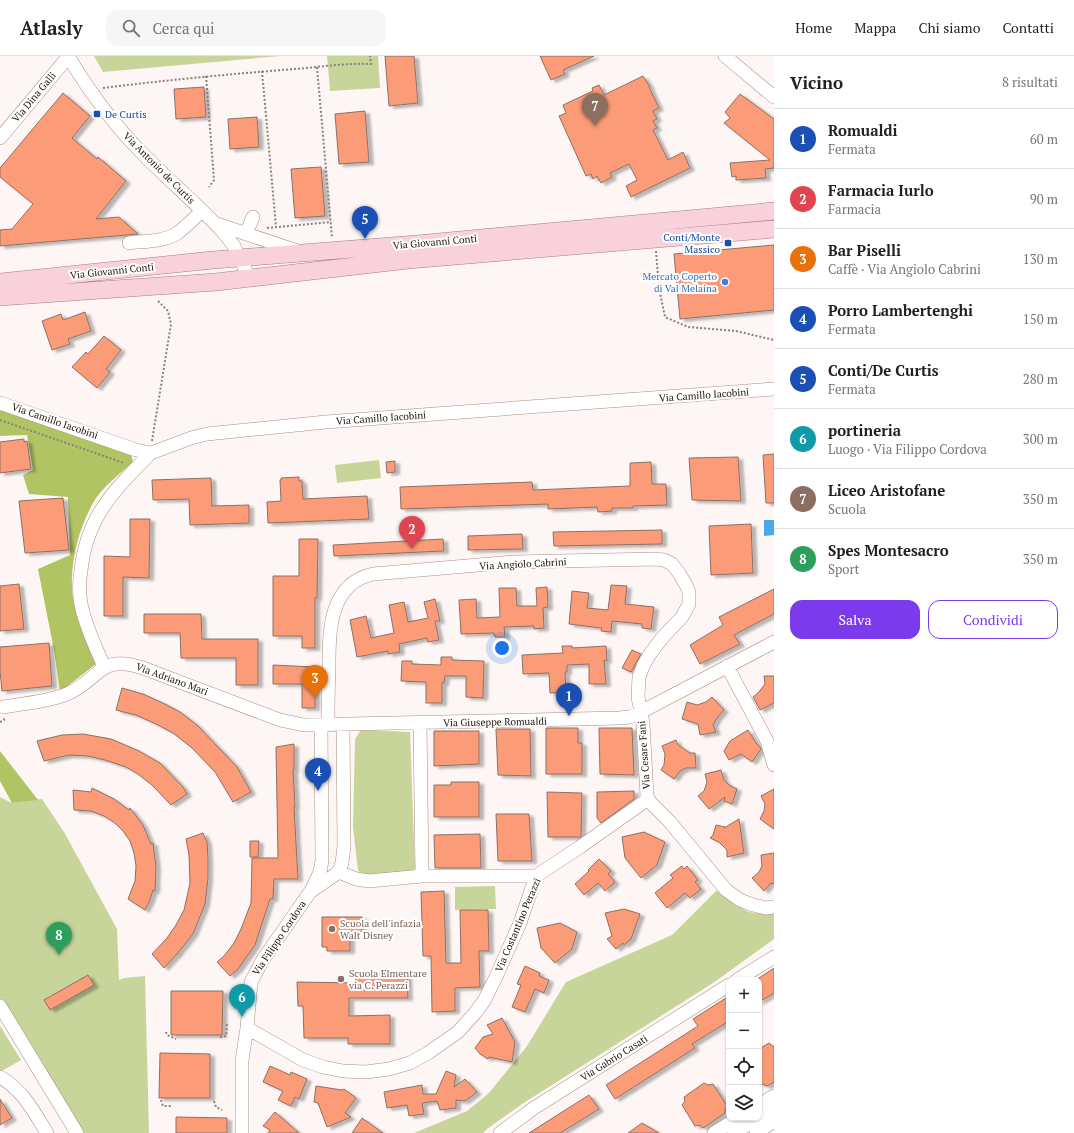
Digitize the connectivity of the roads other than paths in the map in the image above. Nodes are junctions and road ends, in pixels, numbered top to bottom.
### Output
1 (68, 56) edge
2 (725, 56) edge
3 (774, 97) edge
4 (0, 138) edge
5 (774, 210) edge
6 (202, 211) junction
7 (253, 217) dead end
8 (216, 224) junction
9 (774, 229) edge
10 (246, 234) junction
11 (129, 243) dead end
12 (304, 253) junction
13 (240, 259) junction
14 (250, 279) junction
15 (0, 282) edge
16 (0, 297) edge
17 (774, 389) edge
18 (0, 403) edge
19 (151, 453) junction
20 (774, 642) edge
21 (727, 666) junction
22 (104, 667) junction
23 (4, 707) dead end
24 (641, 712) junction
25 (420, 723) junction
26 (324, 725) junction
27 (343, 725) junction
28 (322, 746) junction
29 (343, 746) junction
30 (774, 764) edge
31 (648, 799) junction
32 (323, 854) junction
33 (343, 855) junction
34 (338, 872) junction
35 (422, 876) junction
36 (536, 876) junction
37 (310, 892) junction
38 (774, 907) edge
39 (774, 957) edge
40 (742, 977) edge
41 (726, 987) edge
42 (0, 1006) edge
43 (247, 1028) junction
44 (0, 1078) edge
45 (774, 1096) edge
46 (762, 1103) edge
47 (774, 1108) edge
48 (762, 1116) edge
49 (733, 1121) edge
50 (753, 1121) edge
51 (774, 1122) edge
52 (47, 1133) edge
53 (77, 1133) edge
54 (242, 1133) edge
55 (500, 1133) edge
56 (714, 1133) edge
57 (734, 1133) edge
58 (756, 1133) edge

1 - 4 street, Via Dina Galli
1 - 6 street, Via Antonio de Curtis
2 - 3 street
5 - 12 main road, Via Giovanni Conti
6 - 8 street, Via Antonio de Curtis
6 - 11 street
7 - 10 street
8 - 10 street
8 - 13 street, Via Antonio de Curtis
9 - 14 main road, Via Giovanni Conti
10 - 12 street
12 - 13 main road, Via Giovanni Conti
13 - 14 street, Via Antonio de Curtis
13 - 15 main road, Via Giovanni Conti
14 - 16 main road, Via Giovanni Conti
17 - 19 street, Via Camillo Iacobini
18 - 19 street, Via Camillo Iacobini
19 - 22 street
20 - 21 street, Via Cesare Fani
21 - 24 street, Via Cesare Fani
21 - 30 street
22 - 23 street
22 - 26 street, Via Adriano Mari
24 - 25 street, Via Giuseppe Romualdi
24 - 26 street, Via Angiolo Cabrini
24 - 31 street, Via Cesare Fani
25 - 27 street, Via Giuseppe Romualdi
25 - 35 street
26 - 27 street, Via Adriano Mari
26 - 28 street, Via Angiolo Cabrini
27 - 29 street
28 - 29 street
28 - 32 street, Via Angiolo Cabrini
29 - 33 street
31 - 36 street, Via Costantino Perazzi
31 - 38 street, Via Cesare Fani
32 - 33 street
32 - 37 street, Via Angiolo Cabrini
33 - 34 street
34 - 35 street
34 - 37 street, Via Filippo Cordova
35 - 36 street
36 - 43 street, Via Costantino Perazzi
37 - 43 street, Via Filippo Cordova
39 - 40 street
41 - 55 street, Via Gabrio Casati
42 - 53 street
43 - 54 street, Via Filippo Cordova
44 - 52 street
45 - 46 street
47 - 48 street
49 - 56 street
50 - 57 street
51 - 58 street

